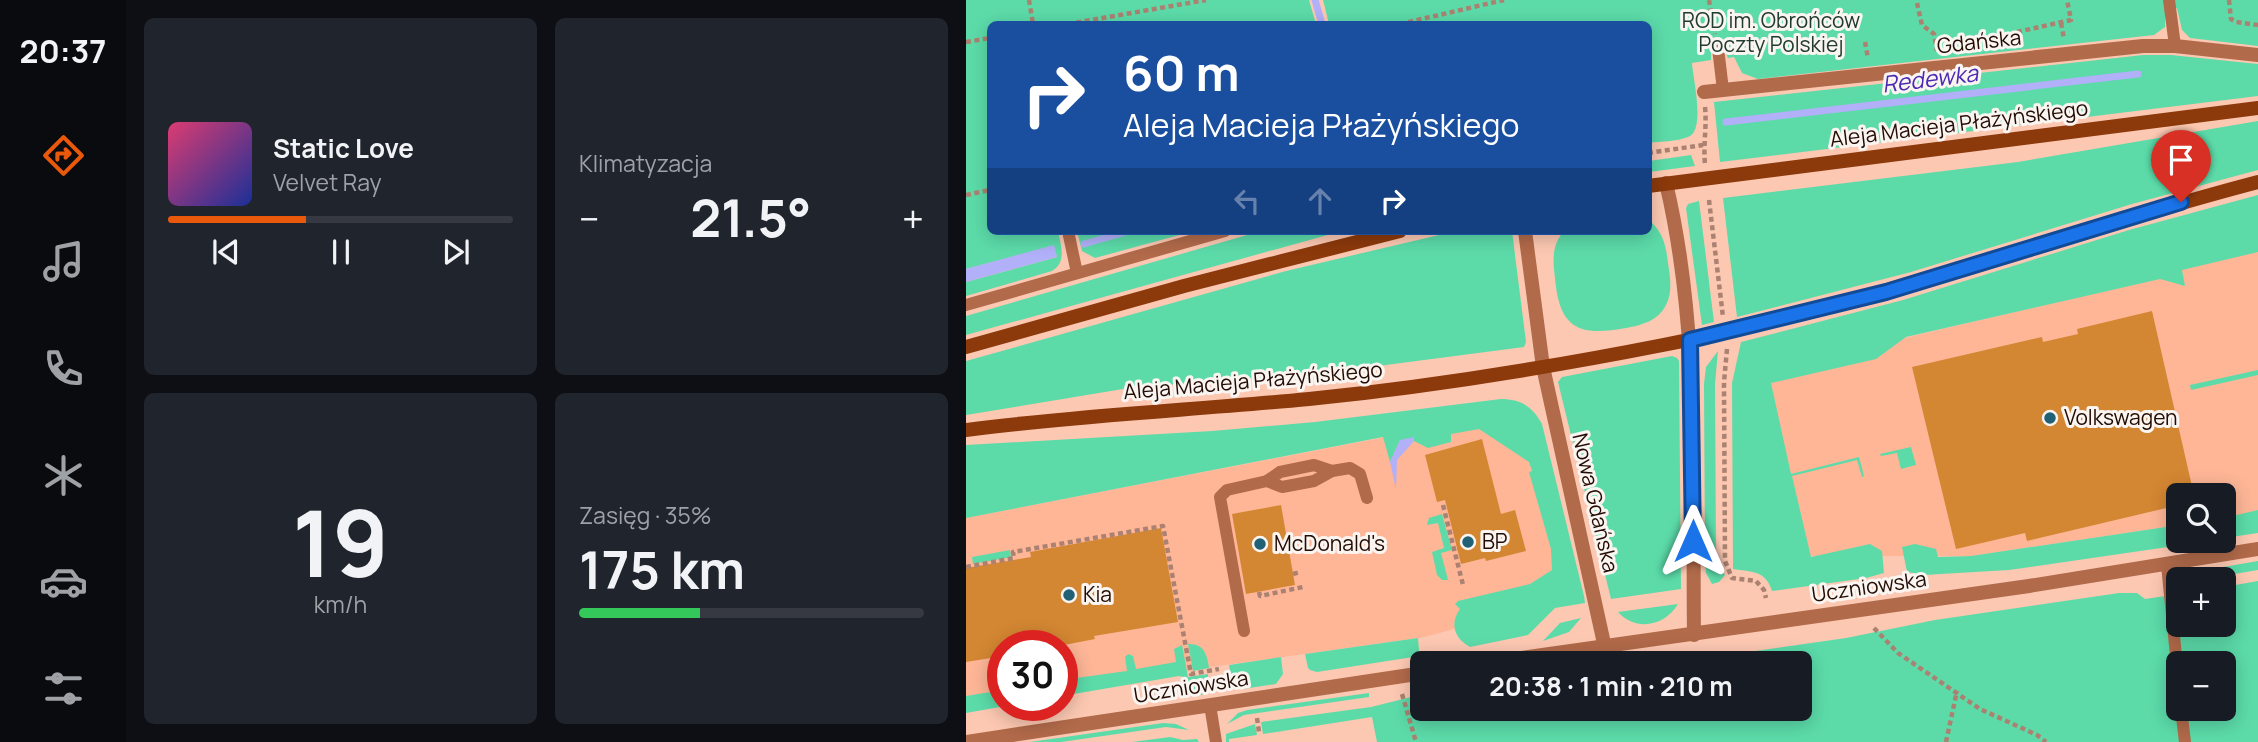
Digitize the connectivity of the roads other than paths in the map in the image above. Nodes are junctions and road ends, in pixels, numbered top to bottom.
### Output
1 (2169, 0) edge
2 (2175, 46) junction
3 (1718, 48) road end
4 (2258, 55) edge
5 (1723, 90) junction
6 (1704, 92) road end
7 (2258, 108) edge
8 (2258, 182) edge
9 (1666, 183) junction
10 (1652, 185) edge
11 (1069, 235) edge
12 (1211, 235) edge
13 (1384, 235) edge
14 (1526, 235) edge
15 (1077, 273) junction
16 (966, 305) edge
17 (1690, 340) junction
18 (966, 347) edge
19 (1543, 367) junction
20 (966, 430) edge
21 (1367, 498) dead end
22 (2258, 549) edge
23 (2167, 565) junction
24 (1244, 631) dead end
25 (1694, 635) junction
26 (1605, 648) junction
27 (1581, 651) edge
28 (2176, 651) edge
29 (1410, 675) edge
30 (1210, 705) junction
31 (2182, 721) edge
32 (966, 742) edge
33 (1216, 742) edge
34 (2185, 742) edge

1 - 2 lane
2 - 4 street, Gdańska
2 - 5 street, Gdańska
3 - 5 lane
5 - 6 street, Gdańska
7 - 9 main road, Aleja Macieja Płażyńskiego
8 - 17 main road, Aleja Macieja Płażyńskiego
9 - 10 main road, Aleja Macieja Płażyńskiego
9 - 17 street
11 - 15 lane
12 - 15 lane
13 - 18 main road
14 - 19 street
15 - 16 lane
17 - 19 main road, Aleja Macieja Płażyńskiego
17 - 25 street
19 - 20 main road, Aleja Macieja Płażyńskiego
19 - 26 street, Nowa Gdańska
21 - 24 lane
22 - 23 street, Uczniowska
23 - 25 street, Uczniowska
23 - 28 lane
25 - 26 street, Uczniowska
26 - 27 street, Uczniowska
29 - 30 street, Uczniowska
30 - 32 street, Uczniowska
30 - 33 lane
31 - 34 lane

